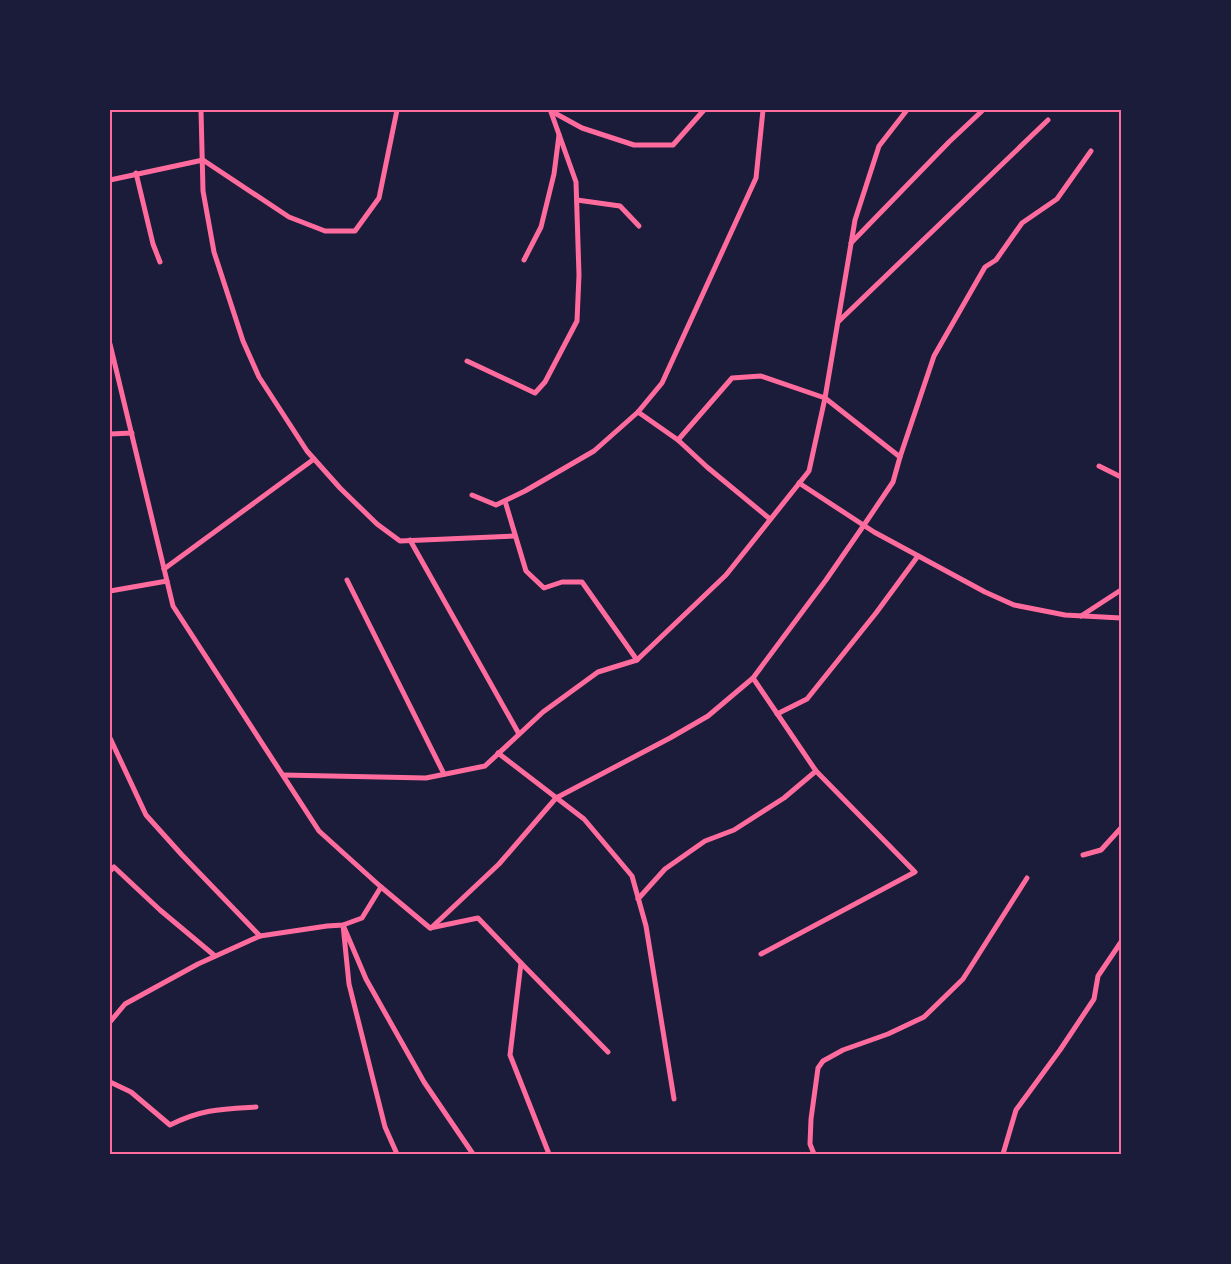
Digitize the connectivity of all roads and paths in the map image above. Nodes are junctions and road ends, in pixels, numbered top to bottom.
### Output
1 (201, 110) edge
2 (397, 110) edge
3 (704, 110) edge
4 (763, 110) edge
5 (907, 110) edge
6 (983, 110) edge
7 (550, 111) edge
8 (1048, 120) dead end
9 (560, 135) junction
10 (1091, 150) dead end
11 (203, 160) junction
12 (136, 173) junction
13 (110, 180) edge
14 (577, 200) junction
15 (639, 226) dead end
16 (851, 243) junction
17 (524, 260) dead end
18 (160, 262) dead end
19 (838, 322) junction
20 (110, 344) edge
21 (467, 361) dead end
22 (825, 398) junction
23 (638, 412) junction
24 (132, 433) junction
25 (110, 434) edge
26 (678, 440) junction
27 (900, 458) junction
28 (314, 459) junction
29 (1098, 466) dead end
30 (1121, 477) edge
31 (799, 483) junction
32 (472, 495) dead end
33 (505, 501) junction
34 (770, 519) junction
35 (864, 525) junction
36 (515, 536) junction
37 (410, 540) junction
38 (918, 556) junction
39 (164, 569) junction
40 (347, 580) dead end
41 (167, 581) junction
42 (1121, 590) edge
43 (110, 591) edge
44 (1081, 616) junction
45 (1121, 618) edge
46 (637, 660) junction
47 (753, 678) junction
48 (777, 714) junction
49 (519, 734) junction
50 (110, 738) edge
51 (498, 753) junction
52 (816, 771) junction
53 (444, 774) junction
54 (283, 775) junction
55 (556, 798) junction
56 (1121, 828) edge
57 (1084, 855) dead end
58 (110, 871) edge
59 (1027, 878) dead end
60 (381, 888) junction
61 (638, 899) junction
62 (343, 925) junction
63 (430, 928) junction
64 (260, 936) junction
65 (1121, 942) edge
66 (761, 954) dead end
67 (215, 956) junction
68 (521, 963) junction
69 (110, 1022) edge
70 (608, 1052) dead end
71 (110, 1082) edge
72 (674, 1098) dead end
73 (256, 1107) dead end
74 (397, 1154) edge
75 (473, 1154) edge
76 (549, 1154) edge
77 (814, 1154) edge
78 (1004, 1154) edge

1 - 11 street
2 - 11 street
3 - 7 street
4 - 23 street
5 - 16 street
6 - 16 street
7 - 9 street
8 - 19 street
9 - 14 street
9 - 17 street
10 - 27 street
11 - 12 street
11 - 28 street
12 - 13 street
12 - 18 street
14 - 15 street
14 - 21 street
16 - 19 street
19 - 22 street
20 - 24 street
22 - 26 street
22 - 27 street
22 - 31 street
23 - 26 street
23 - 33 street
24 - 25 street
24 - 39 street
26 - 34 street
27 - 35 street
28 - 37 street
28 - 39 street
29 - 30 street
31 - 34 street
31 - 35 street
32 - 33 street
33 - 36 street
34 - 46 street
35 - 38 street
35 - 47 street
36 - 37 street
36 - 46 street
37 - 49 street
38 - 44 street
38 - 48 street
39 - 41 street
40 - 53 street
41 - 43 street
41 - 54 street
42 - 44 street
44 - 45 street
46 - 49 street
47 - 48 street
47 - 55 street
48 - 52 street
49 - 51 street
50 - 64 street
51 - 53 street
51 - 55 street
52 - 61 street
52 - 66 street
53 - 54 street
54 - 60 street
55 - 61 street
55 - 63 street
56 - 57 street
58 - 67 street
59 - 77 street
60 - 62 street
60 - 63 street
61 - 72 street
62 - 64 street
62 - 74 street
62 - 75 street
63 - 68 street
64 - 67 street
65 - 78 street
67 - 69 street
68 - 70 street
68 - 76 street
71 - 73 street

